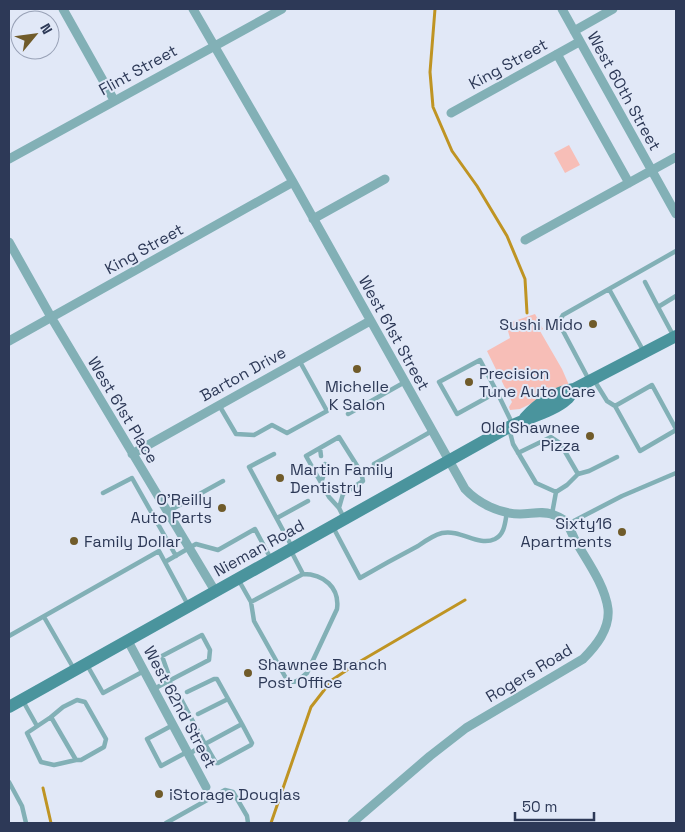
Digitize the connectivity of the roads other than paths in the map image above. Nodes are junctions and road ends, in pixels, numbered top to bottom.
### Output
1 (62, 9) edge
2 (193, 9) edge
3 (282, 9) edge
4 (562, 9) edge
5 (614, 9) edge
6 (574, 31) junction
7 (579, 42) junction
8 (214, 45) junction
9 (557, 54) junction
10 (114, 100) junction
11 (451, 113) dead end
12 (676, 157) edge
13 (9, 158) edge
14 (652, 170) junction
15 (385, 179) dead end
16 (293, 182) junction
17 (629, 183) junction
18 (676, 214) edge
19 (313, 220) junction
20 (525, 240) dead end
21 (9, 242) edge
22 (676, 251) edge
23 (644, 282) dead end
24 (610, 289) junction
25 (676, 296) edge
26 (658, 307) junction
27 (51, 318) junction
28 (370, 321) junction
29 (675, 336) edge
30 (9, 341) edge
31 (644, 352) junction
32 (299, 360) junction
33 (592, 380) junction
34 (404, 382) junction
35 (497, 392) junction
36 (219, 405) junction
37 (616, 406) junction
38 (348, 414) dead end
39 (511, 426) junction
40 (676, 429) edge
41 (432, 431) junction
42 (320, 448) junction
43 (132, 454) junction
44 (274, 454) dead end
45 (518, 454) junction
46 (321, 456) dead end
47 (617, 457) dead end
48 (449, 460) junction
49 (325, 464) dead end
50 (374, 464) dead end
51 (676, 473) edge
52 (578, 474) junction
53 (223, 481) dead end
54 (321, 482) junction
55 (556, 492) junction
56 (103, 494) dead end
57 (308, 501) dead end
58 (167, 512) junction
59 (507, 512) junction
60 (342, 513) junction
61 (552, 514) junction
62 (277, 518) junction
63 (566, 524) junction
64 (332, 526) junction
65 (189, 548) junction
66 (292, 549) junction
67 (176, 556) junction
68 (272, 560) junction
69 (165, 562) junction
70 (304, 574) junction
71 (238, 578) junction
72 (215, 591) junction
73 (251, 602) junction
74 (189, 606) junction
75 (44, 617) junction
76 (9, 636) edge
77 (128, 641) junction
78 (81, 667) junction
79 (144, 671) junction
80 (169, 681) junction
81 (154, 689) junction
82 (187, 692) dead end
83 (228, 699) junction
84 (22, 700) junction
85 (9, 707) edge
86 (198, 714) dead end
87 (51, 717) junction
88 (242, 724) junction
89 (173, 725) junction
90 (37, 726) junction
91 (205, 744) junction
92 (188, 753) junction
93 (76, 760) junction
94 (9, 782) edge
95 (206, 787) joint
96 (212, 797) junction
97 (26, 823) edge
98 (166, 823) edge
99 (248, 823) edge
100 (352, 823) edge

1 - 10 street
2 - 8 street, West 61st Street
3 - 8 street, Flint Street
4 - 6 street, West 60th Street
5 - 6 street
6 - 7 street, West 60th Street
7 - 9 street, King Street
7 - 14 street, West 60th Street
8 - 10 street, Flint Street
8 - 16 street, West 61st Street
9 - 11 street, King Street
9 - 17 street
10 - 13 street, Flint Street
12 - 14 street
14 - 17 street
14 - 18 street, West 60th Street
15 - 19 street
16 - 19 street, West 61st Street
16 - 27 street, King Street
17 - 20 street
19 - 28 street, West 61st Street
21 - 27 street, West 61st Place
22 - 24 lane
23 - 26 lane
24 - 31 lane
24 - 33 lane
25 - 26 lane
26 - 29 lane
27 - 30 street, King Street
27 - 43 street, West 61st Place
28 - 32 street, Barton Drive
28 - 34 street, West 61st Street
29 - 31 main road, Nieman Road
31 - 33 main road, Nieman Road
32 - 36 street, Barton Drive
32 - 36 lane
33 - 37 lane
33 - 39 main road, Nieman Road
34 - 38 lane
34 - 41 street, West 61st Street
35 - 35 lane
35 - 39 lane
36 - 43 street, Barton Drive
37 - 40 lane
37 - 40 lane
39 - 45 lane
39 - 48 main road, Nieman Road
41 - 48 street, West 61st Street
41 - 50 lane
42 - 46 lane
42 - 54 lane
42 - 60 lane
43 - 58 street, West 61st Place
44 - 62 lane
45 - 52 lane
45 - 55 lane
47 - 52 lane
48 - 59 street
48 - 60 main road, Nieman Road
49 - 54 lane
51 - 63 lane
52 - 55 lane
53 - 58 lane
54 - 60 lane
55 - 61 lane
56 - 67 lane
57 - 62 lane
58 - 65 street, West 61st Place
59 - 61 street
59 - 64 lane
60 - 64 main road, Nieman Road
61 - 63 street, Rogers Road
62 - 66 lane
63 - 100 street, Rogers Road
64 - 66 main road, Nieman Road
65 - 67 lane
65 - 68 lane
65 - 72 street, West 61st Place
66 - 68 main road, Nieman Road
66 - 70 lane
67 - 69 lane
68 - 71 main road, Nieman Road
69 - 74 lane
69 - 75 lane
70 - 73 lane
70 - 73 lane
71 - 72 main road, Nieman Road
71 - 73 lane
72 - 74 main road, Nieman Road
74 - 77 main road, Nieman Road
75 - 76 lane
75 - 78 lane
77 - 78 main road, Nieman Road
77 - 79 street, West 62nd Street
78 - 79 lane
78 - 84 main road, Nieman Road
79 - 81 street, West 62nd Street
80 - 80 lane
80 - 81 lane
80 - 91 lane
81 - 89 street, West 62nd Street
82 - 83 lane
83 - 86 lane
83 - 88 lane
84 - 85 main road, Nieman Road
84 - 90 lane
87 - 90 lane
87 - 93 lane
87 - 93 lane
88 - 91 lane
88 - 91 lane
89 - 92 street, West 62nd Street
89 - 92 lane
90 - 93 lane
91 - 92 lane
92 - 95 street, West 62nd Street
94 - 97 lane
95 - 96 lane
96 - 98 lane
96 - 99 lane

